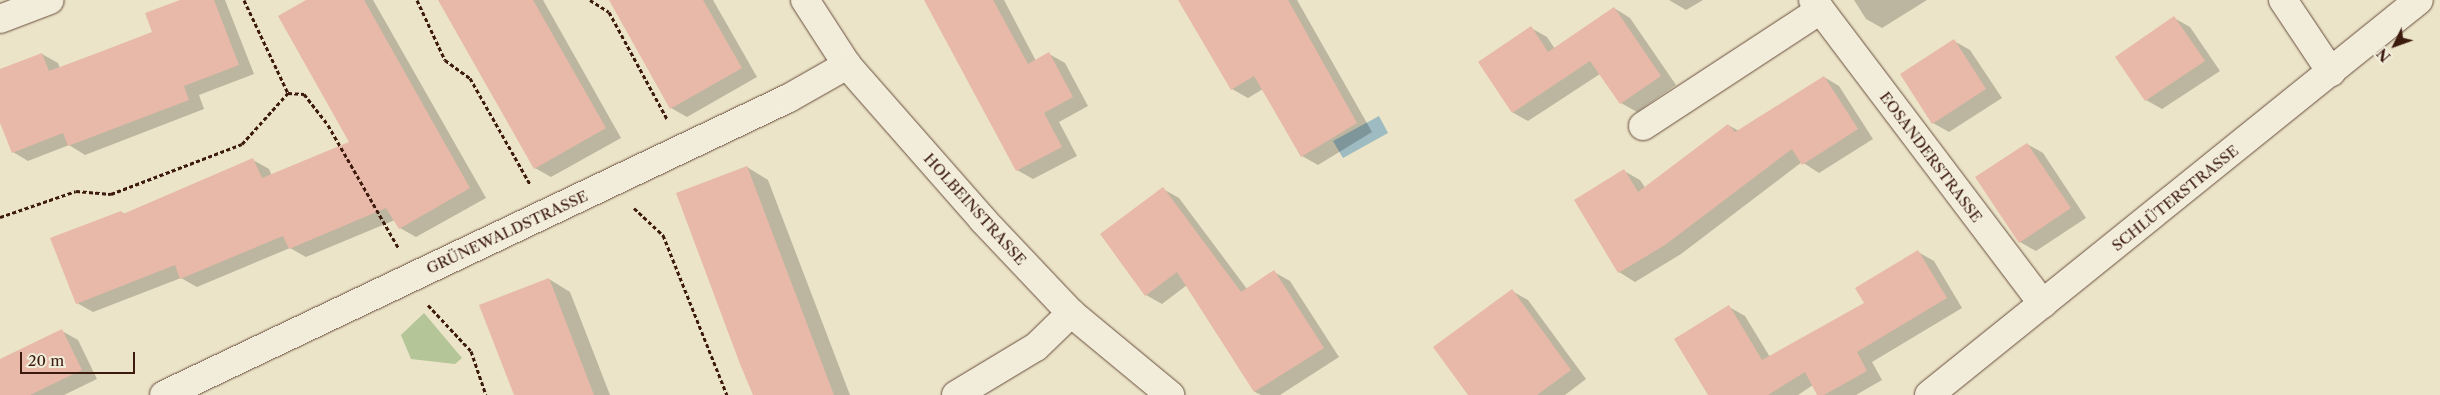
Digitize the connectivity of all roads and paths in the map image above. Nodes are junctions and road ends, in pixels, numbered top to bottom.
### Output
1 (50, 0) edge
2 (244, 0) edge
3 (417, 0) edge
4 (590, 0) edge
5 (805, 0) edge
6 (2283, 0) edge
7 (2419, 0) edge
8 (1816, 5) edge
9 (0, 19) edge
10 (847, 64) junction
11 (2331, 72) junction
12 (288, 93) junction
13 (1643, 126) dead end
14 (682, 148) junction
15 (608, 184) junction
16 (546, 213) junction
17 (0, 217) edge
18 (415, 276) junction
19 (2043, 304) junction
20 (1071, 313) junction
21 (164, 395) edge
22 (486, 395) edge
23 (727, 395) edge
24 (956, 395) edge
25 (1170, 395) edge
26 (1929, 395) edge

1 - 9 street
2 - 12 path
3 - 16 path
4 - 14 path
5 - 10 street, HOLBEINSTRASSE
6 - 11 street
7 - 11 street, SCHLÜTERSTRASSE
8 - 13 street, EOSANDERSTRASSE
8 - 19 street, EOSANDERSTRASSE
10 - 14 street, GRÜNEWALDSTRASSE
10 - 20 street, HOLBEINSTRASSE
11 - 19 street, SCHLÜTERSTRASSE
12 - 17 path
12 - 18 path
14 - 15 street, GRÜNEWALDSTRASSE
15 - 16 street, GRÜNEWALDSTRASSE
15 - 23 path
16 - 18 street, GRÜNEWALDSTRASSE
18 - 21 street, GRÜNEWALDSTRASSE
18 - 22 path
19 - 26 street, SCHLÜTERSTRASSE
20 - 24 street
20 - 25 street, HOLBEINSTRASSE

